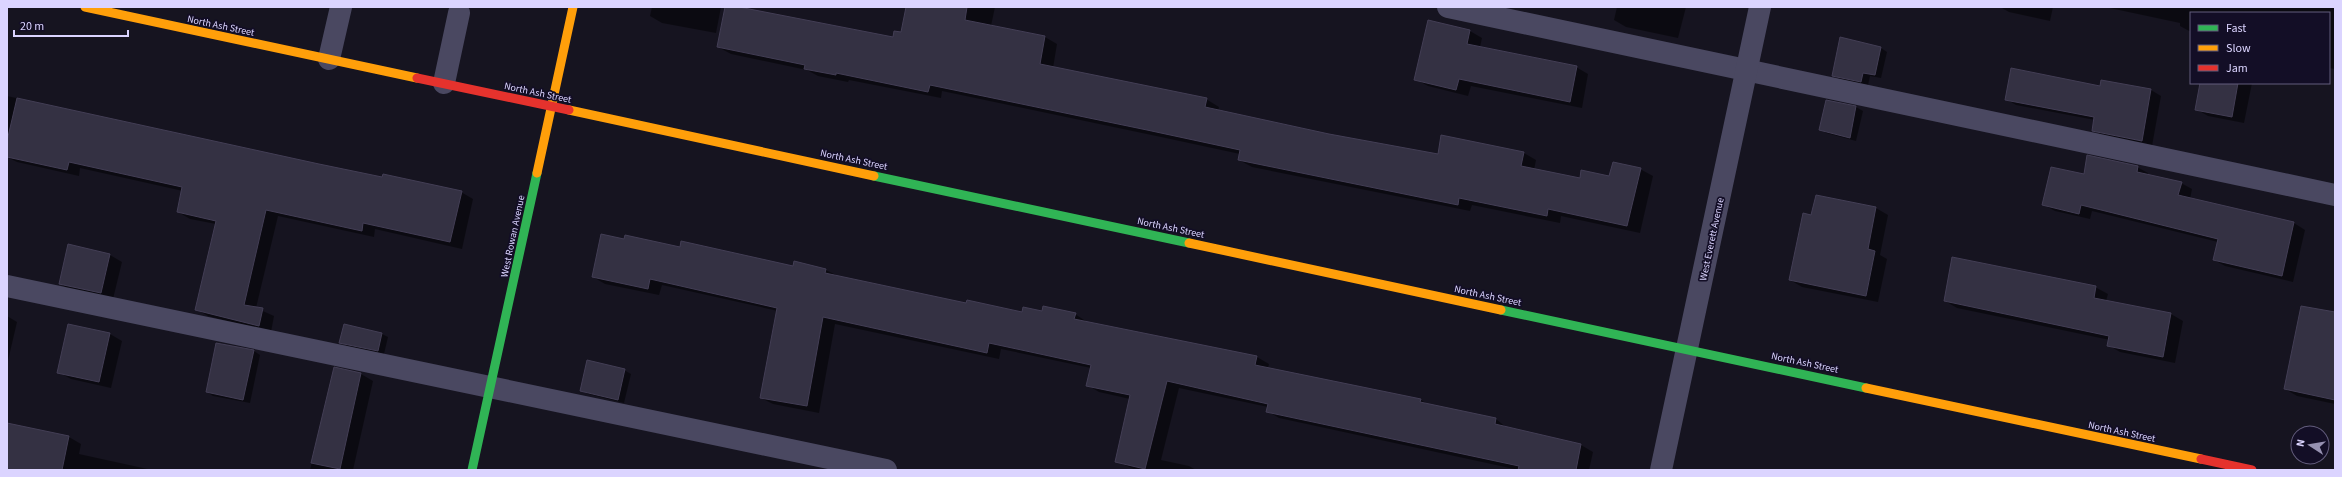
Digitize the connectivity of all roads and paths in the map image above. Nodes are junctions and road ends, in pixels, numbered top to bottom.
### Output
1 (85, 7) edge
2 (341, 7) edge
3 (573, 7) edge
4 (1448, 7) edge
5 (1760, 7) edge
6 (459, 13) dead end
7 (329, 59) junction
8 (1747, 70) junction
9 (444, 83) junction
10 (552, 106) junction
11 (2335, 195) edge
12 (7, 286) edge
13 (1688, 348) junction
14 (491, 386) junction
15 (472, 470) edge
16 (886, 470) edge
17 (1661, 470) edge
18 (2252, 470) edge

1 - 7 main road, North Ash Street
2 - 7 street
3 - 10 main road, West Rowan Avenue
4 - 8 street
5 - 8 street, West Everett Avenue
6 - 9 street
7 - 9 main road, North Ash Street
8 - 11 street
8 - 13 street, West Everett Avenue
9 - 10 main road, North Ash Street
10 - 13 main road, North Ash Street
10 - 14 main road, West Rowan Avenue
12 - 14 street
13 - 17 street, West Everett Avenue
13 - 18 main road, North Ash Street
14 - 15 main road, West Rowan Avenue
14 - 16 street

